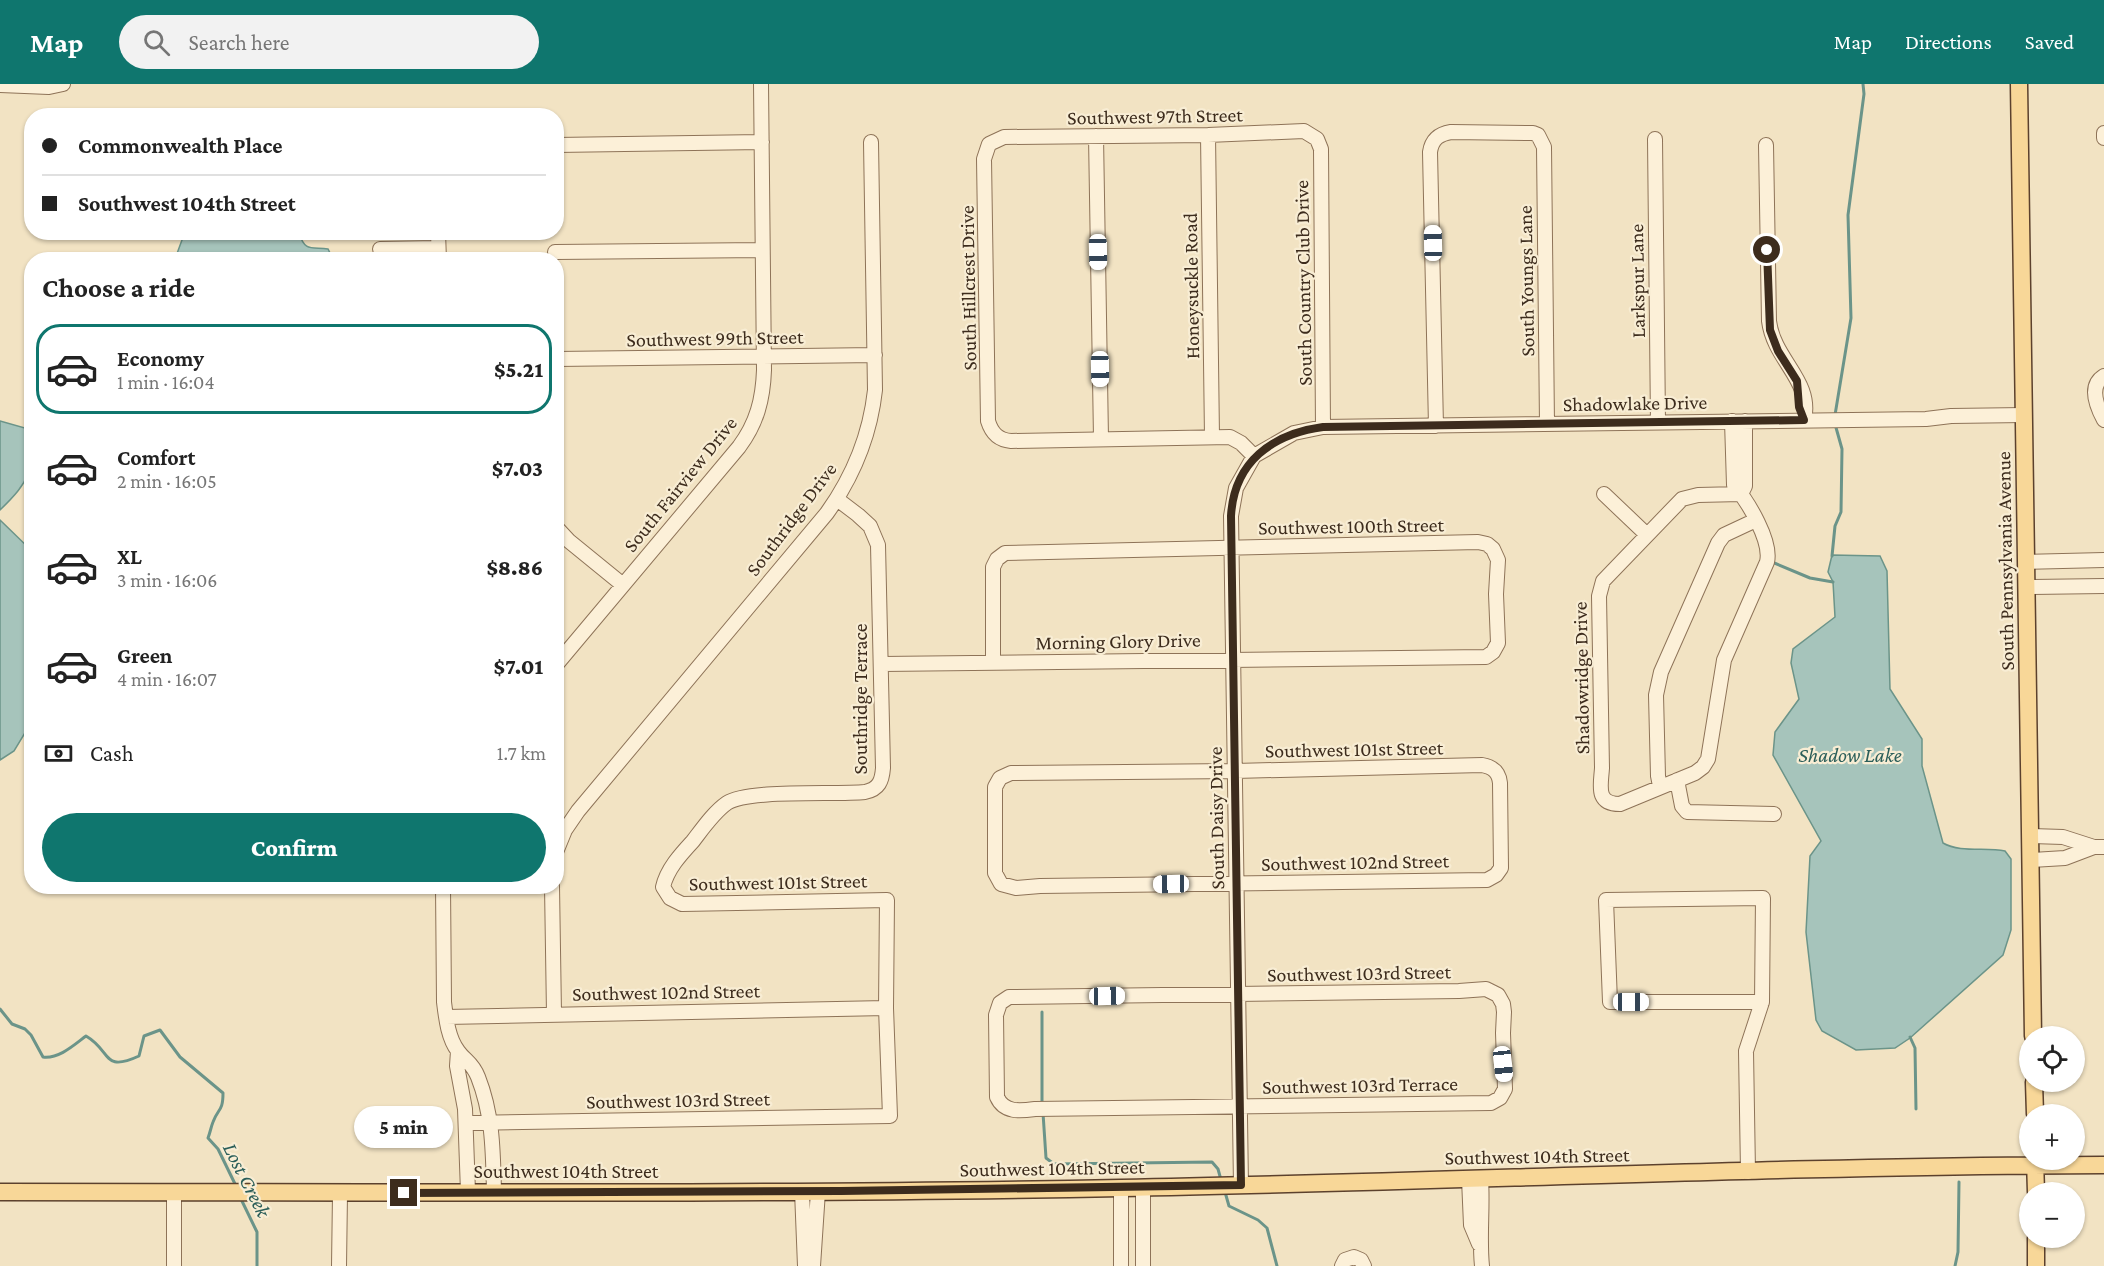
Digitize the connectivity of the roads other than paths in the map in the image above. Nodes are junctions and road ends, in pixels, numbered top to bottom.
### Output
1 (63, 84) edge
2 (761, 84) edge
3 (2019, 84) edge
4 (0, 85) edge
5 (2104, 133) edge
6 (1208, 135) junction
7 (1096, 136) junction
8 (2104, 138) edge
9 (1317, 140) joint
10 (1655, 140) dead end
11 (762, 142) junction
12 (872, 142) dead end
13 (991, 142) joint
14 (564, 145) edge
15 (1766, 145) dead end
16 (380, 249) dead end
17 (762, 250) junction
18 (415, 252) edge
19 (555, 252) dead end
20 (875, 355) junction
21 (763, 357) junction
22 (564, 359) edge
23 (2104, 376) edge
24 (2024, 416) junction
25 (1804, 420) junction
26 (2104, 420) edge
27 (1738, 421) junction
28 (1658, 423) junction
29 (1547, 424) junction
30 (1436, 426) junction
31 (1323, 427) junction
32 (1212, 437) junction
33 (1101, 438) junction
34 (1254, 456) junction
35 (1604, 494) dead end
36 (1741, 494) junction
37 (837, 499) junction
38 (1756, 520) junction
39 (1646, 534) junction
40 (564, 536) edge
41 (1231, 548) junction
42 (2104, 560) edge
43 (2026, 562) junction
44 (623, 585) junction
45 (2104, 586) edge
46 (2027, 587) junction
47 (1495, 650) joint
48 (564, 655) edge
49 (1233, 659) junction
50 (993, 662) junction
51 (882, 664) junction
52 (1235, 771) junction
53 (1677, 780) junction
54 (1660, 786) junction
55 (1774, 814) dead end
56 (564, 832) edge
57 (2031, 836) junction
58 (2099, 847) edge
59 (2031, 860) junction
60 (1496, 875) joint
61 (999, 882) joint
62 (1237, 884) junction
63 (442, 894) edge
64 (552, 894) edge
65 (670, 898) joint
66 (1239, 994) junction
67 (1762, 1002) junction
68 (886, 1008) junction
69 (554, 1014) junction
70 (446, 1017) junction
71 (2033, 1026) edge
72 (458, 1051) junction
73 (1500, 1098) joint
74 (1004, 1106) joint
75 (1239, 1106) junction
76 (466, 1123) junction
77 (491, 1123) junction
78 (2019, 1163) edge
79 (2085, 1164) edge
80 (2104, 1165) edge
81 (1748, 1172) junction
82 (1475, 1179) junction
83 (1235, 1186) junction
84 (1121, 1188) junction
85 (1143, 1188) junction
86 (810, 1191) junction
87 (0, 1192) edge
88 (468, 1192) junction
89 (494, 1192) junction
90 (174, 1193) junction
91 (340, 1194) junction
92 (2036, 1248) edge
93 (174, 1266) edge
94 (339, 1266) edge
95 (805, 1266) edge
96 (813, 1266) edge
97 (1121, 1266) edge
98 (1143, 1266) edge
99 (1342, 1266) edge
100 (1364, 1266) edge
101 (1482, 1266) edge
102 (2036, 1266) edge

1 - 4 street
2 - 11 street, South Fairview Drive
3 - 24 main road, South Pennsylvania Avenue
5 - 8 street
6 - 7 street, Southwest 97th Street
6 - 9 street, Southwest 97th Street
6 - 32 street, Honeysuckle Road
7 - 13 street, Southwest 97th Street
7 - 33 street
9 - 31 street, South Country Club Drive
10 - 28 street, Larkspur Lane
11 - 14 street
11 - 17 street, South Fairview Drive
12 - 20 street, Southridge Drive
13 - 33 street, South Hillcrest Drive
15 - 25 street
16 - 18 street
17 - 19 street
17 - 21 street, South Fairview Drive
20 - 21 street, Southwest 99th Street
20 - 37 street, Southridge Drive
21 - 22 street, Southwest 99th Street
21 - 44 street, South Fairview Drive
23 - 26 street
24 - 25 street, Shadowlake Drive
24 - 43 main road, South Pennsylvania Avenue
25 - 27 street, Shadowlake Drive
27 - 28 street, Shadowlake Drive
27 - 36 street
28 - 29 street, Shadowlake Drive
29 - 30 street, Shadowlake Drive
29 - 30 street, South Youngs Lane
30 - 31 street, Shadowlake Drive
31 - 34 street, Shadowlake Drive
32 - 33 street
32 - 34 street
34 - 41 street, South Daisy Drive
35 - 39 street
36 - 38 street
36 - 39 street, Shadowridge Drive
37 - 51 street, Southridge Terrace
37 - 56 street, Southridge Drive
38 - 53 street
38 - 54 street
39 - 54 street, Shadowridge Drive
40 - 44 street
41 - 47 street, Southwest 100th Street
41 - 49 street, South Daisy Drive
41 - 50 street, Southwest 100th Street
42 - 43 street
43 - 46 main road, South Pennsylvania Avenue
44 - 48 street, South Fairview Drive
45 - 46 street
46 - 57 main road, South Pennsylvania Avenue
47 - 49 street, Morning Glory Drive
49 - 50 street, Morning Glory Drive
49 - 52 street, South Daisy Drive
50 - 51 street, Morning Glory Drive
51 - 65 street, Southridge Terrace
52 - 60 street, Southwest 101st Street
52 - 61 street, Southwest 101st Street
52 - 62 street, South Daisy Drive
53 - 54 street
53 - 55 street
57 - 58 street
57 - 59 main road, South Pennsylvania Avenue
58 - 59 street
59 - 71 main road, South Pennsylvania Avenue
60 - 62 street, Southwest 102nd Street
61 - 62 street, Southwest 102nd Street
62 - 66 street, South Daisy Drive
63 - 70 street
64 - 69 street
65 - 68 street, Southwest 101st Street
66 - 73 street, Southwest 103rd Street
66 - 74 street, Southwest 103rd Street
66 - 75 street, South Daisy Drive
67 - 67 street
67 - 81 street
68 - 69 street, Southwest 102nd Street
68 - 77 street, Southwest 103rd Street
69 - 70 street, Southwest 102nd Street
70 - 72 street
72 - 76 street
72 - 77 street
73 - 75 street, Southwest 103rd Terrace
74 - 75 street, Southwest 103rd Terrace
75 - 83 street, South Daisy Drive
76 - 77 street, Southwest 103rd Street
76 - 88 street
77 - 89 street
78 - 81 main road, Southwest 104th Street
79 - 80 main road, Southwest 104th Street
81 - 82 main road, Southwest 104th Street
82 - 83 main road, Southwest 104th Street
82 - 101 street
83 - 85 main road, Southwest 104th Street
84 - 85 main road, Southwest 104th Street
84 - 86 main road, Southwest 104th Street
84 - 97 street
85 - 98 street
86 - 89 main road, Southwest 104th Street
86 - 95 street
86 - 96 street
87 - 90 main road, Southwest 104th Street
88 - 89 main road, Southwest 104th Street
88 - 91 main road, Southwest 104th Street
90 - 91 main road, Southwest 104th Street
90 - 93 street
91 - 94 street
92 - 102 main road
99 - 100 street

